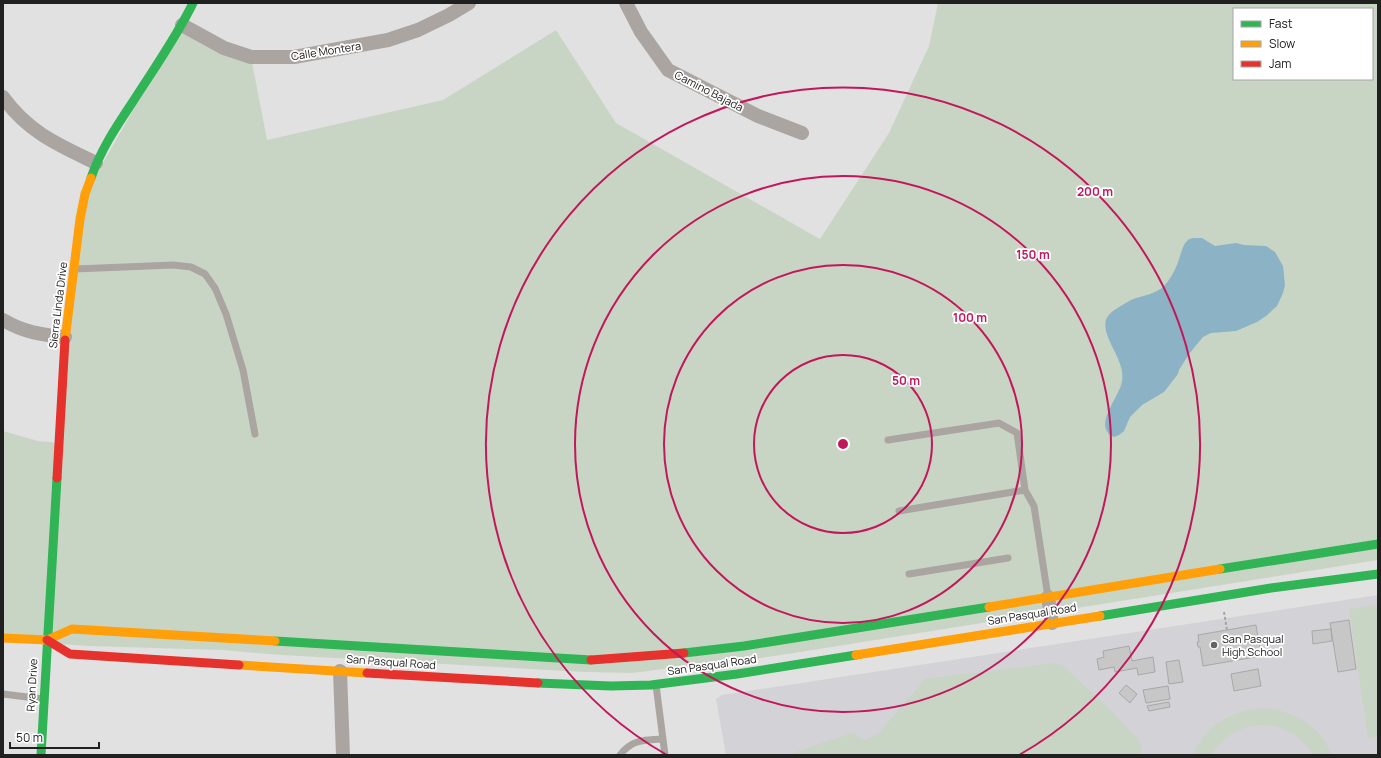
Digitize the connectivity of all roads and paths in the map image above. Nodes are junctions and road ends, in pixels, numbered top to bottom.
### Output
1 (193, 3) edge
2 (469, 3) edge
3 (626, 3) edge
4 (182, 25) junction
5 (3, 97) edge
6 (802, 133) dead end
7 (96, 163) junction
8 (74, 269) junction
9 (3, 320) edge
10 (65, 337) junction
11 (255, 434) dead end
12 (888, 440) dead end
13 (1026, 490) junction
14 (899, 511) dead end
15 (1378, 544) edge
16 (1008, 558) dead end
17 (908, 574) dead end
18 (1378, 574) edge
19 (1048, 597) junction
20 (1224, 612) dead end
21 (1052, 623) junction
22 (1227, 630) dead end
23 (3, 638) edge
24 (47, 640) junction
25 (340, 671) junction
26 (656, 685) junction
27 (3, 694) edge
28 (44, 699) junction
29 (663, 738) junction
30 (41, 755) edge
31 (343, 755) edge
32 (620, 755) edge
33 (665, 755) edge

1 - 4 main road, Sierra Linda Drive
2 - 4 street, Calle Montera
3 - 6 street, Camino Bajada
4 - 7 main road, Sierra Linda Drive
5 - 7 street
7 - 8 main road, Sierra Linda Drive
8 - 10 main road, Sierra Linda Drive
8 - 11 lane
9 - 10 street
10 - 24 main road, Sierra Linda Drive
12 - 13 lane
13 - 14 lane
13 - 19 lane
15 - 19 main road, San Pasqual Road
16 - 17 lane
18 - 21 main road, San Pasqual Road
19 - 21 street
19 - 24 main road, San Pasqual Road
20 - 22 path
21 - 26 main road, San Pasqual Road
23 - 24 main road, San Pasqual Road
24 - 25 main road, San Pasqual Road
24 - 28 main road, Ryan Drive
25 - 26 main road, San Pasqual Road
25 - 31 street
26 - 29 lane
27 - 28 lane
28 - 30 main road, Ryan Drive
29 - 32 lane
29 - 33 lane

